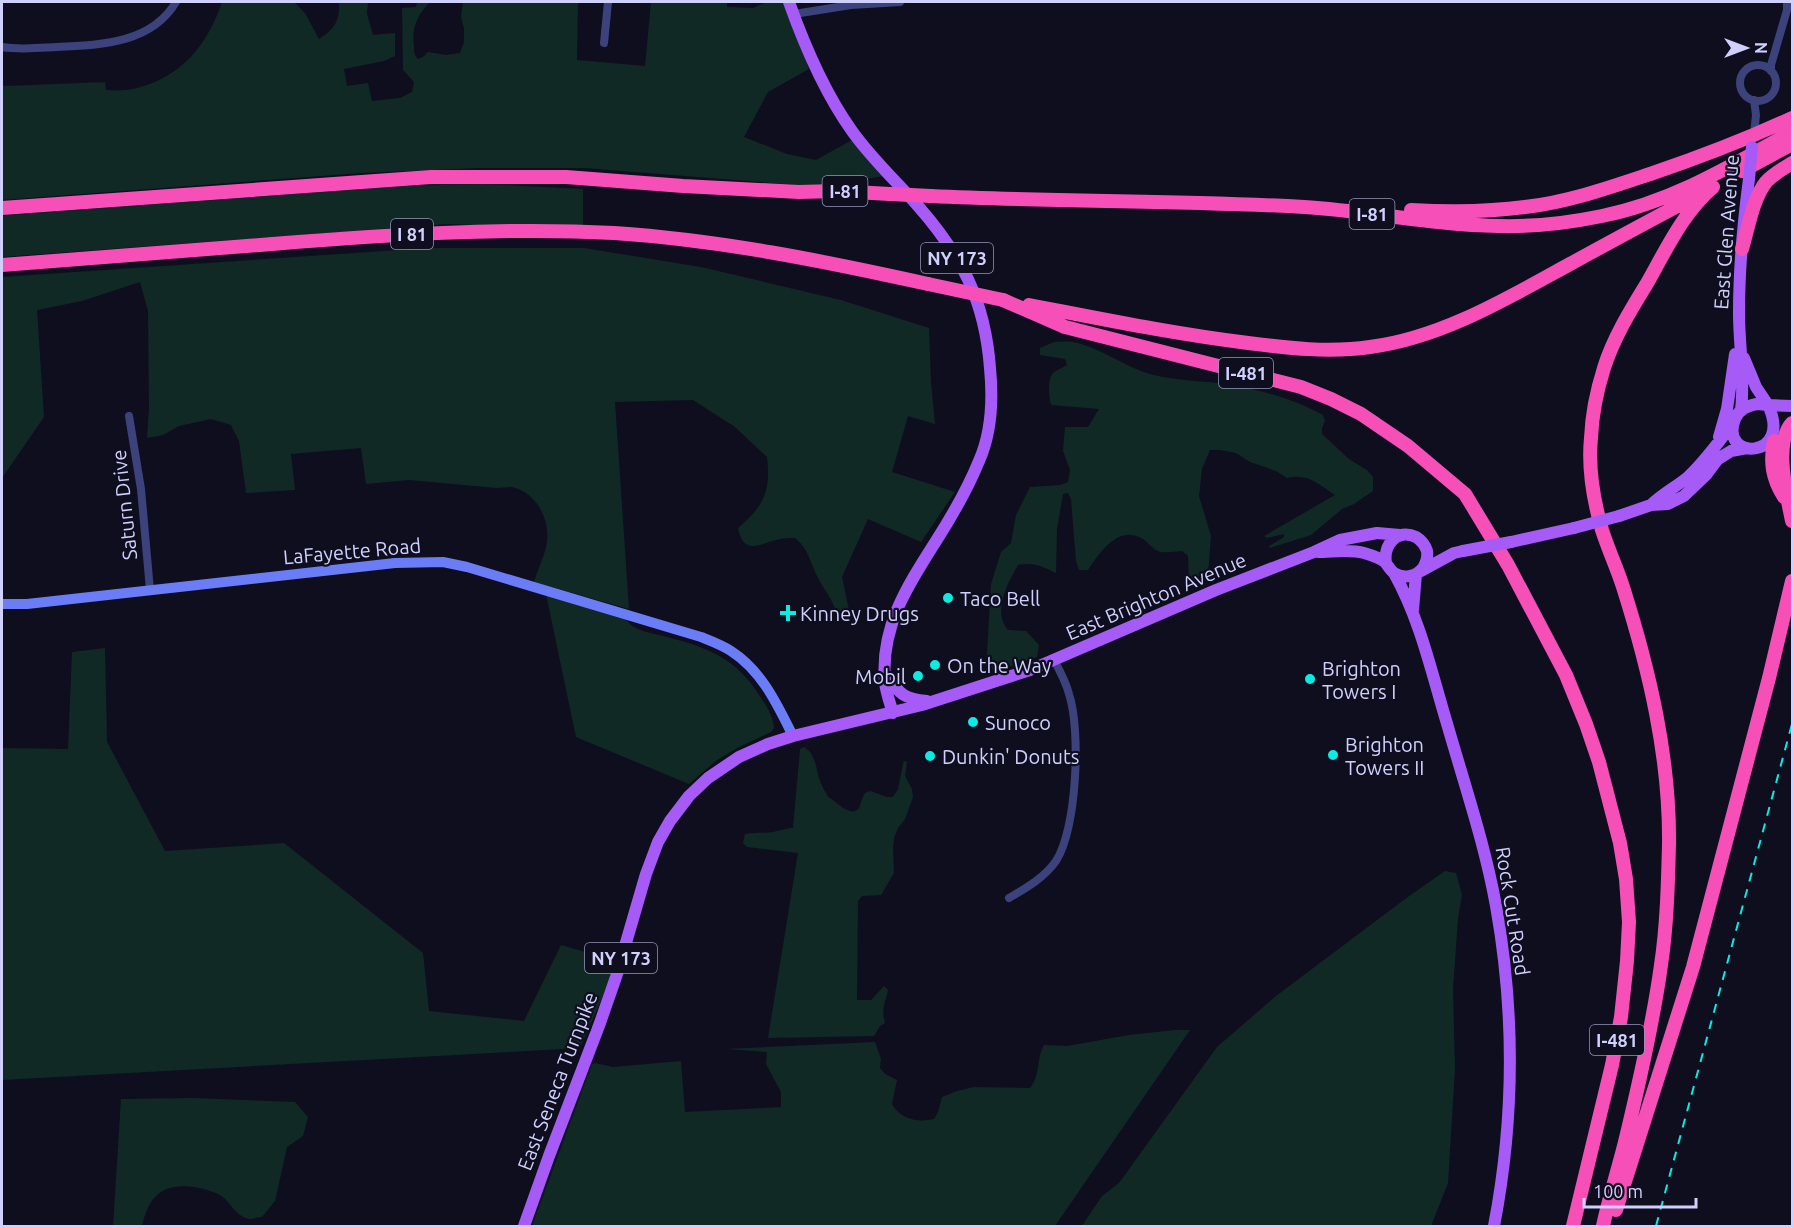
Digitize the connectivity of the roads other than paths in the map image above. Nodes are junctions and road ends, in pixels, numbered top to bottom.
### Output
1 (176, 2) edge
2 (608, 2) edge
3 (900, 2) edge
4 (1787, 2) edge
5 (791, 8) edge
6 (604, 43) dead end
7 (2, 47) edge
8 (1776, 48) junction
9 (1758, 65) junction
10 (1771, 71) junction
11 (1763, 99) junction
12 (1754, 100) junction
13 (1756, 116) junction
14 (1792, 118) edge
15 (1792, 132) edge
16 (1753, 141) junction
17 (1792, 144) edge
18 (1792, 163) edge
19 (1713, 186) junction
20 (1158, 201) junction
21 (2, 208) edge
22 (1742, 249) junction
23 (2, 265) edge
24 (1003, 300) junction
25 (1740, 335) junction
26 (1741, 351) junction
27 (1768, 405) junction
28 (1792, 406) edge
29 (1741, 410) junction
30 (129, 416) dead end
31 (1792, 422) edge
32 (1733, 423) junction
33 (1775, 438) junction
34 (1715, 448) junction
35 (1747, 448) junction
36 (1651, 505) junction
37 (1790, 506) junction
38 (1792, 521) edge
39 (1400, 535) junction
40 (1425, 545) junction
41 (1314, 552) junction
42 (1458, 552) junction
43 (1386, 563) junction
44 (1394, 573) junction
45 (1418, 573) junction
46 (1792, 581) edge
47 (150, 590) junction
48 (2, 604) edge
49 (1413, 611) junction
50 (1054, 660) junction
51 (885, 673) junction
52 (934, 702) junction
53 (893, 713) junction
54 (793, 736) junction
55 (1009, 898) dead end
56 (524, 1227) edge
57 (1494, 1227) edge
58 (1573, 1227) edge
59 (1603, 1227) edge
60 (1611, 1227) edge

1 - 7 street
2 - 6 street
3 - 5 street
4 - 8 street, East Glen Avenue
5 - 51 main road, NY 173
8 - 9 street, East Glen Avenue
8 - 10 street, East Glen Avenue
9 - 10 street
9 - 12 street, East Glen Avenue
10 - 11 street, East Glen Avenue
11 - 12 street
11 - 13 street, East Glen Avenue
12 - 13 street, East Glen Avenue
13 - 16 street, East Glen Avenue
14 - 16 highway
15 - 20 highway, I-81
16 - 20 highway
16 - 22 main road, East Glen Avenue, bridge
17 - 19 highway
18 - 22 highway
19 - 24 highway, I 81
19 - 59 highway
20 - 21 highway, I-81, bridge
22 - 25 main road, East Glen Avenue
23 - 24 highway, I 81, bridge
24 - 58 highway, I-481
25 - 26 main road, East Glen Avenue
25 - 34 main road
26 - 27 main road, East Glen Avenue
26 - 29 main road, East Glen Avenue
27 - 28 main road
27 - 29 main road
27 - 33 main road
29 - 32 main road
30 - 47 street, Saturn Drive
31 - 33 main road
31 - 37 highway
32 - 34 main road
32 - 35 main road
33 - 35 main road
33 - 37 highway
34 - 36 main road
35 - 36 main road
36 - 42 main road, bridge
37 - 38 highway
39 - 40 main road
39 - 41 main road, East Brighton Avenue
39 - 43 main road
40 - 42 main road
40 - 45 main road
41 - 43 main road
41 - 50 main road, East Brighton Avenue
42 - 45 main road
43 - 44 main road
44 - 45 main road
44 - 49 main road, Rock Cut Road
45 - 49 main road, Rock Cut Road
46 - 60 highway
47 - 48 street, LaFayette Road
47 - 54 street, LaFayette Road
49 - 57 main road, Rock Cut Road
50 - 52 main road, East Brighton Avenue
50 - 55 street
51 - 52 main road
51 - 53 main road, NY 173
52 - 53 main road, East Brighton Avenue
53 - 54 main road, East Seneca Turnpike / NY 173
54 - 56 main road, East Seneca Turnpike / NY 173

